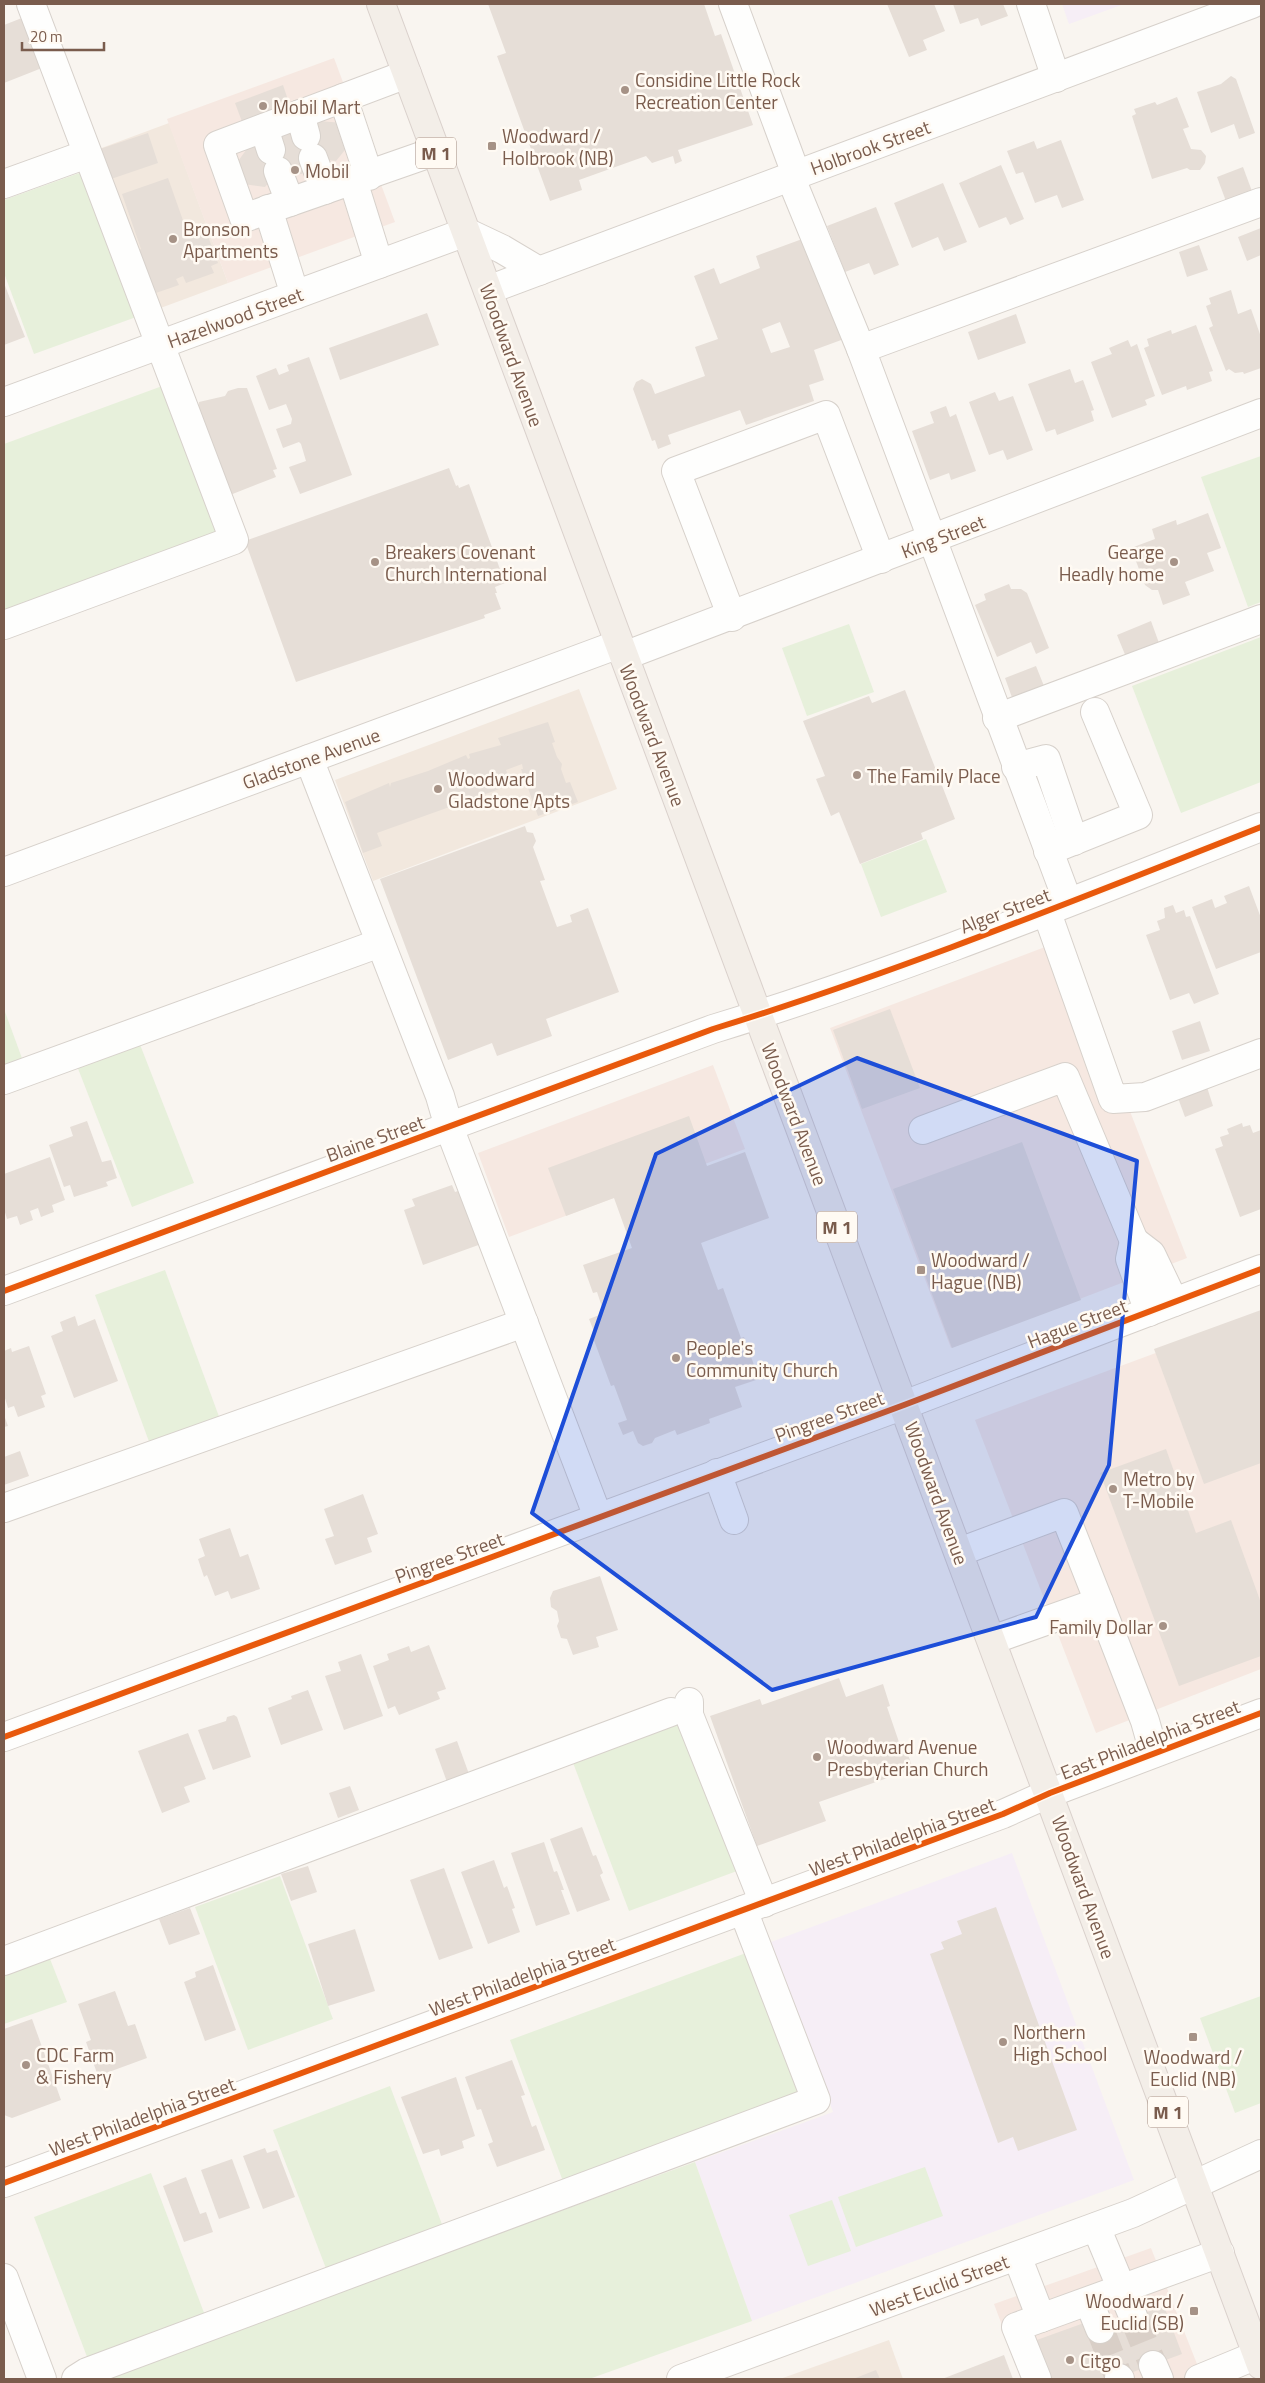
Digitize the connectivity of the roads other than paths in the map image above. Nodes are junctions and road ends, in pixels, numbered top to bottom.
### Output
1 (31, 4) edge
2 (381, 4) edge
3 (733, 4) edge
4 (1031, 4) edge
5 (1252, 4) edge
6 (407, 74) junction
7 (1056, 78) junction
8 (342, 98) junction
9 (306, 136) junction
10 (271, 149) junction
11 (436, 151) junction
12 (87, 154) junction
13 (793, 175) junction
14 (361, 178) junction
15 (4, 184) edge
16 (325, 190) junction
17 (1261, 202) edge
18 (279, 206) junction
19 (466, 232) junction
20 (379, 264) junction
21 (539, 272) junction
22 (488, 290) junction
23 (295, 295) junction
24 (160, 344) junction
25 (861, 349) junction
26 (4, 402) edge
27 (1261, 413) edge
28 (932, 540) junction
29 (881, 559) junction
30 (732, 616) junction
31 (1261, 618) edge
32 (4, 625) edge
33 (622, 650) junction
34 (1095, 712) dead end
35 (997, 718) junction
36 (309, 759) junction
37 (1016, 767) junction
38 (1261, 828) edge
39 (1074, 841) junction
40 (1048, 851) junction
41 (4, 872) edge
42 (1057, 906) junction
43 (380, 943) junction
44 (758, 1015) junction
45 (1261, 1053) edge
46 (4, 1080) edge
47 (449, 1126) junction
48 (923, 1130) dead end
49 (1134, 1241) junction
50 (1261, 1270) edge
51 (4, 1292) edge
52 (1174, 1302) junction
53 (1149, 1312) junction
54 (524, 1323) junction
55 (904, 1405) junction
56 (717, 1474) junction
57 (4, 1508) edge
58 (598, 1517) junction
59 (734, 1520) dead end
60 (959, 1552) junction
61 (1099, 1602) junction
62 (992, 1640) junction
63 (1261, 1713) edge
64 (4, 1738) edge
65 (1154, 1753) junction
66 (1050, 1793) junction
67 (753, 1907) junction
68 (4, 1961) edge
69 (1261, 2154) edge
70 (4, 2183) edge
71 (1195, 2183) junction
72 (1096, 2227) junction
73 (1220, 2252) junction
74 (1017, 2256) junction
75 (4, 2278) edge
76 (1121, 2290) junction
77 (1089, 2302) junction
78 (1133, 2316) tunnel mouth
79 (1041, 2318) junction
80 (1100, 2329) tunnel mouth
81 (1259, 2360) edge
82 (42, 2379) edge
83 (76, 2379) edge
84 (681, 2379) edge
85 (1037, 2379) edge
86 (1200, 2379) edge

1 - 12 street
2 - 6 main road, Woodward Avenue / M 1
3 - 13 street
4 - 7 street
5 - 7 street, Holbrook Street
6 - 8 street
6 - 11 main road, Woodward Avenue / M 1
7 - 13 street, Holbrook Street
8 - 9 street
8 - 14 street
9 - 10 street
9 - 16 street
10 - 18 street
10 - 18 street
11 - 14 street
11 - 19 main road, Woodward Avenue / M 1
12 - 15 street
12 - 24 street
13 - 21 street, Holbrook Street
13 - 25 street
14 - 16 street
14 - 20 street
16 - 18 street
17 - 25 street
18 - 23 street
19 - 20 street, Hazelwood Street
19 - 21 street
19 - 22 main road, Woodward Avenue / M 1
20 - 23 street, Hazelwood Street
21 - 22 street, Holbrook Street
22 - 33 main road, Woodward Avenue / M 1
23 - 24 street, Hazelwood Street
24 - 26 street, Hazelwood Street
24 - 32 street
25 - 28 street
27 - 28 street, King Street
28 - 29 street, King Street
28 - 35 street
29 - 30 street, King Street
29 - 30 street
30 - 33 street, King Street
31 - 35 street
33 - 36 street, Gladstone Avenue
33 - 44 main road, Woodward Avenue / M 1
34 - 39 street
35 - 37 street
36 - 41 street, Gladstone Avenue
36 - 43 street
37 - 39 street
37 - 40 street
38 - 42 street, Alger Street
39 - 40 street
40 - 42 street
42 - 44 street, Alger Street
42 - 45 street
43 - 46 street
43 - 47 street
44 - 47 street, Blaine Street
44 - 55 main road, Woodward Avenue / M 1
47 - 51 street, Blaine Street
47 - 54 street
48 - 49 street
49 - 52 street
49 - 53 street
50 - 52 street, Hague Street
52 - 53 street, Hague Street
53 - 55 street, Hague Street
54 - 57 street
54 - 58 street
55 - 56 street, Pingree Street
55 - 60 main road, Woodward Avenue / M 1
56 - 58 street, Pingree Street
56 - 59 street
58 - 64 street, Pingree Street
60 - 61 street
60 - 62 main road, Woodward Avenue / M 1
61 - 62 street
61 - 65 street
62 - 66 main road, Woodward Avenue / M 1
63 - 65 street, East Philadelphia Street
65 - 66 street, East Philadelphia Street
66 - 67 street, West Philadelphia Street
66 - 71 main road, Woodward Avenue / M 1
67 - 68 street
67 - 70 street, West Philadelphia Street
67 - 83 street
69 - 71 street, West Euclid Street
71 - 72 street, West Euclid Street
71 - 73 main road, Woodward Avenue / M 1
72 - 74 street, West Euclid Street
72 - 76 street
73 - 76 street
73 - 81 main road, Woodward Avenue / M 1
74 - 79 street
74 - 84 street, West Euclid Street
75 - 82 street
76 - 77 street
76 - 78 street
77 - 79 street
77 - 80 street
79 - 85 street
81 - 86 street

